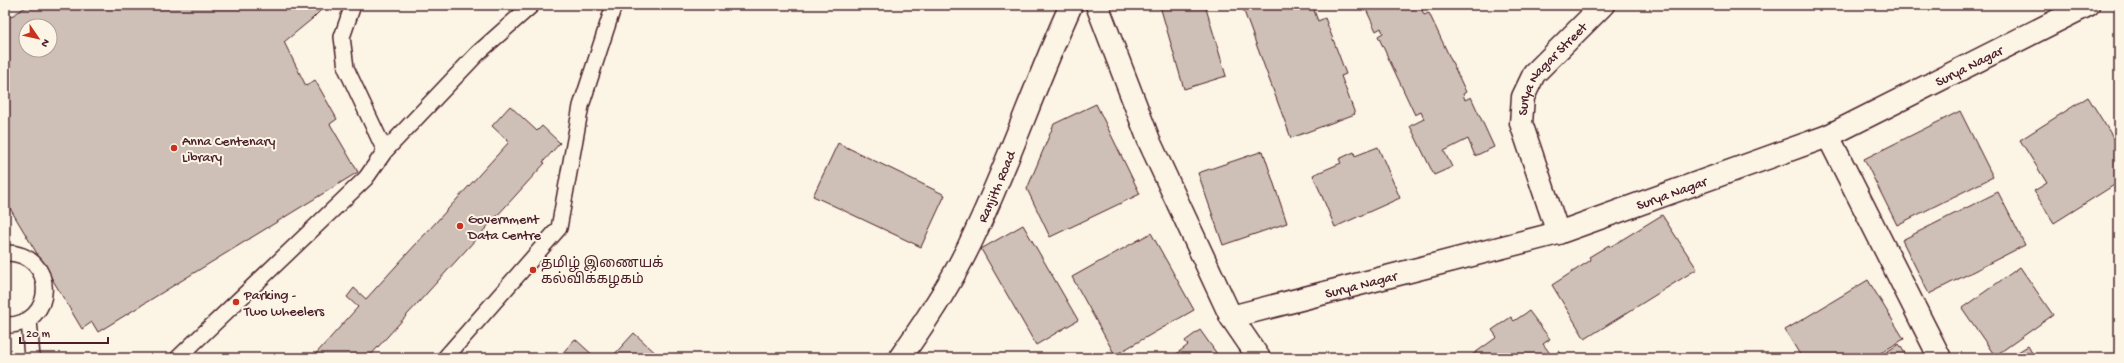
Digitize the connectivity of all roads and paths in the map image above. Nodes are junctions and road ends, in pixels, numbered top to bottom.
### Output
1 (353, 5) edge
2 (532, 5) edge
3 (614, 5) edge
4 (1071, 5) edge
5 (1097, 5) edge
6 (1603, 5) edge
7 (2088, 5) edge
8 (1828, 136) junction
9 (385, 151) junction
10 (1558, 233) junction
11 (5, 253) edge
12 (1231, 317) junction
13 (29, 319) junction
14 (5, 325) edge
15 (32, 358) edge
16 (178, 358) edge
17 (445, 358) edge
18 (900, 358) edge
19 (1259, 358) edge
20 (1940, 358) edge

1 - 9 lane
2 - 9 lane
3 - 17 lane
4 - 18 street, Ranjith Road
5 - 12 street
6 - 10 street, Surya Nagar Street
7 - 8 street, Surya Nagar
8 - 10 street, Surya Nagar
8 - 20 street
9 - 16 lane
10 - 12 street, Surya Nagar
11 - 13 lane
12 - 19 street
13 - 14 lane
13 - 15 lane

